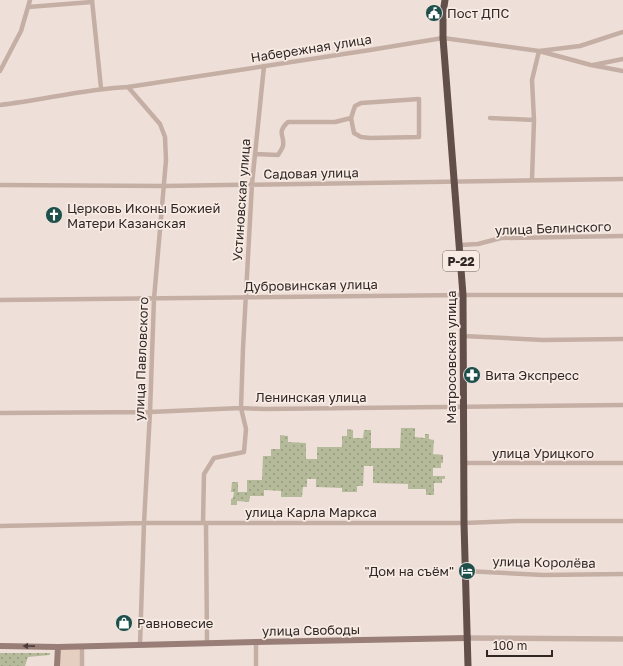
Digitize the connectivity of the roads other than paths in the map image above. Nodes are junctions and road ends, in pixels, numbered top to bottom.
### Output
1 (30, 0) edge
2 (445, 0) edge
3 (92, 1) edge
4 (28, 7) junction
5 (623, 32) edge
6 (443, 38) junction
7 (539, 51) junction
8 (623, 59) edge
9 (591, 65) junction
10 (264, 66) junction
11 (0, 71) edge
12 (623, 71) edge
13 (128, 87) junction
14 (101, 88) junction
15 (0, 105) edge
16 (351, 118) junction
17 (490, 118) dead end
18 (534, 120) junction
19 (255, 154) junction
20 (532, 179) junction
21 (623, 179) edge
22 (454, 182) junction
23 (252, 184) junction
24 (0, 185) edge
25 (164, 186) junction
26 (623, 236) edge
27 (460, 245) junction
28 (463, 295) junction
29 (623, 296) edge
30 (246, 297) junction
31 (154, 299) junction
32 (0, 300) edge
33 (464, 336) junction
34 (623, 340) edge
35 (623, 405) edge
36 (242, 408) junction
37 (463, 408) junction
38 (150, 412) junction
39 (0, 413) edge
40 (463, 463) junction
41 (623, 463) edge
42 (623, 521) edge
43 (144, 523) junction
44 (205, 523) junction
45 (464, 523) junction
46 (0, 526) edge
47 (465, 571) junction
48 (623, 574) edge
49 (468, 638) junction
50 (623, 639) edge
51 (256, 642) junction
52 (206, 643) junction
53 (140, 645) junction
54 (0, 646) edge
55 (82, 646) junction
56 (58, 647) junction
57 (58, 666) edge
58 (82, 666) edge
59 (256, 666) edge
60 (468, 666) edge

1 - 4 street
2 - 6 highway, Матросовская улица / Р-22
3 - 4 street
3 - 14 street
4 - 11 street
5 - 7 street
6 - 7 street, Набережная улица
6 - 10 street, Набережная улица
6 - 22 highway, Матросовская улица / Р-22
7 - 9 street, Набережная улица
7 - 18 street
8 - 9 street
9 - 12 street, Набережная улица
10 - 13 street, Набережная улица
10 - 19 street, Устиновская улица
13 - 14 street, Набережная улица
13 - 25 street, улица Павловского
14 - 15 street, Набережная улица
16 - 16 street
16 - 19 street
17 - 18 street
18 - 20 street
19 - 23 street, Устиновская улица
20 - 21 street, Садовая улица
20 - 22 street, Садовая улица
22 - 23 street, Садовая улица
22 - 27 highway, Матросовская улица / Р-22
23 - 25 street, Садовая улица
23 - 30 street, Устиновская улица
24 - 25 street, Садовая улица
25 - 31 street, улица Павловского
26 - 27 street, улица Белинского
27 - 28 highway, Матросовская улица / Р-22
28 - 29 street, Дубровинская улица
28 - 30 street, Дубровинская улица
28 - 33 highway, Матросовская улица / Р-22
30 - 31 street, Дубровинская улица
30 - 36 street, Устиновская улица
31 - 32 street, Дубровинская улица
31 - 38 street, улица Павловского
33 - 34 street
33 - 37 highway, Матросовская улица / Р-22
35 - 37 street, Ленинская улица
36 - 37 street, Ленинская улица
36 - 38 street, Ленинская улица
36 - 44 street, Устиновская улица
37 - 40 highway, Матросовская улица / Р-22
38 - 39 street, Ленинская улица
38 - 43 street, улица Павловского
40 - 41 street, улица Урицкого
40 - 45 highway, Матросовская улица / Р-22
42 - 45 street, улица Карла Маркса
43 - 44 street, улица Карла Маркса
43 - 46 street, улица Карла Маркса
43 - 53 street, улица Павловского
44 - 45 street, улица Карла Маркса
44 - 52 street, Устиновская улица
45 - 47 highway, Матросовская улица / Р-22
47 - 48 street, улица Королёва
47 - 49 highway, Матросовская улица / Р-22
49 - 50 street, улица Свободы
49 - 51 main road, улица Свободы
49 - 60 highway, Матросовская улица / Р-22
51 - 52 main road, улица Свободы
51 - 59 street
52 - 53 main road, улица Свободы
53 - 55 main road, улица Свободы
56 -> 54 main road, улица Свободы
55 - 56 main road, улица Свободы
55 - 58 street
56 - 57 main road

